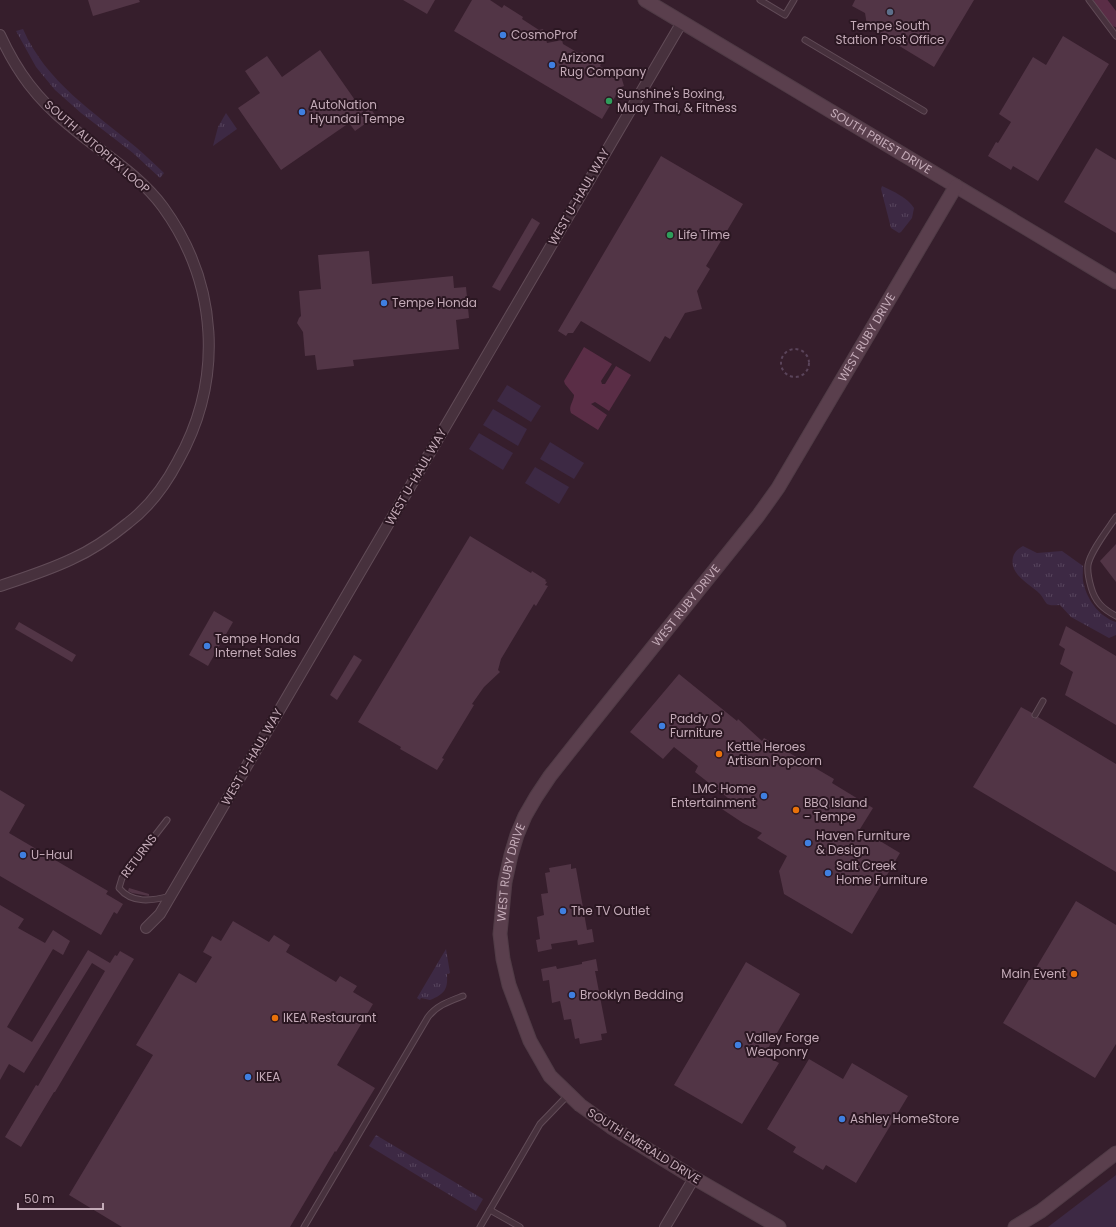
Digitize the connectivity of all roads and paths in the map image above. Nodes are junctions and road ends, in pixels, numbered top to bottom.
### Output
1 (645, 0) edge
2 (760, 0) edge
3 (794, 0) edge
4 (1089, 0) edge
5 (682, 22) junction
6 (0, 36) edge
7 (1116, 36) edge
8 (805, 40) dead end
9 (924, 111) dead end
10 (956, 186) junction
11 (1116, 282) edge
12 (784, 354) joint
13 (1116, 517) edge
14 (0, 586) edge
15 (1116, 616) edge
16 (1043, 701) dead end
17 (1035, 715) dead end
18 (167, 820) dead end
19 (171, 896) junction
20 (146, 928) dead end
21 (463, 996) dead end
22 (530, 1042) joint
23 (569, 1094) junction
24 (1116, 1153) edge
25 (694, 1178) junction
26 (490, 1210) junction
27 (304, 1227) edge
28 (480, 1227) edge
29 (520, 1227) edge
30 (665, 1227) edge
31 (779, 1227) edge
32 (1015, 1227) edge

1 - 5 street, SOUTH PRIEST DRIVE
2 - 3 lane
4 - 7 lane
5 - 10 street, SOUTH PRIEST DRIVE
5 - 19 street, WEST U-HAUL WAY
6 - 14 street, SOUTH AUTOPLEX LOOP
8 - 9 lane
10 - 11 street, SOUTH PRIEST DRIVE
10 - 22 street, WEST RUBY DRIVE
12 - 12 path
13 - 15 lane
16 - 17 lane
18 - 19 lane, RETURNS
19 - 20 street, WEST U-HAUL WAY
21 - 27 lane
22 - 23 street, SOUTH EMERALD DRIVE
23 - 25 street, SOUTH EMERALD DRIVE
23 - 26 lane
24 - 32 street
25 - 30 street
25 - 31 street, SOUTH EMERALD DRIVE
26 - 28 lane
26 - 29 lane

